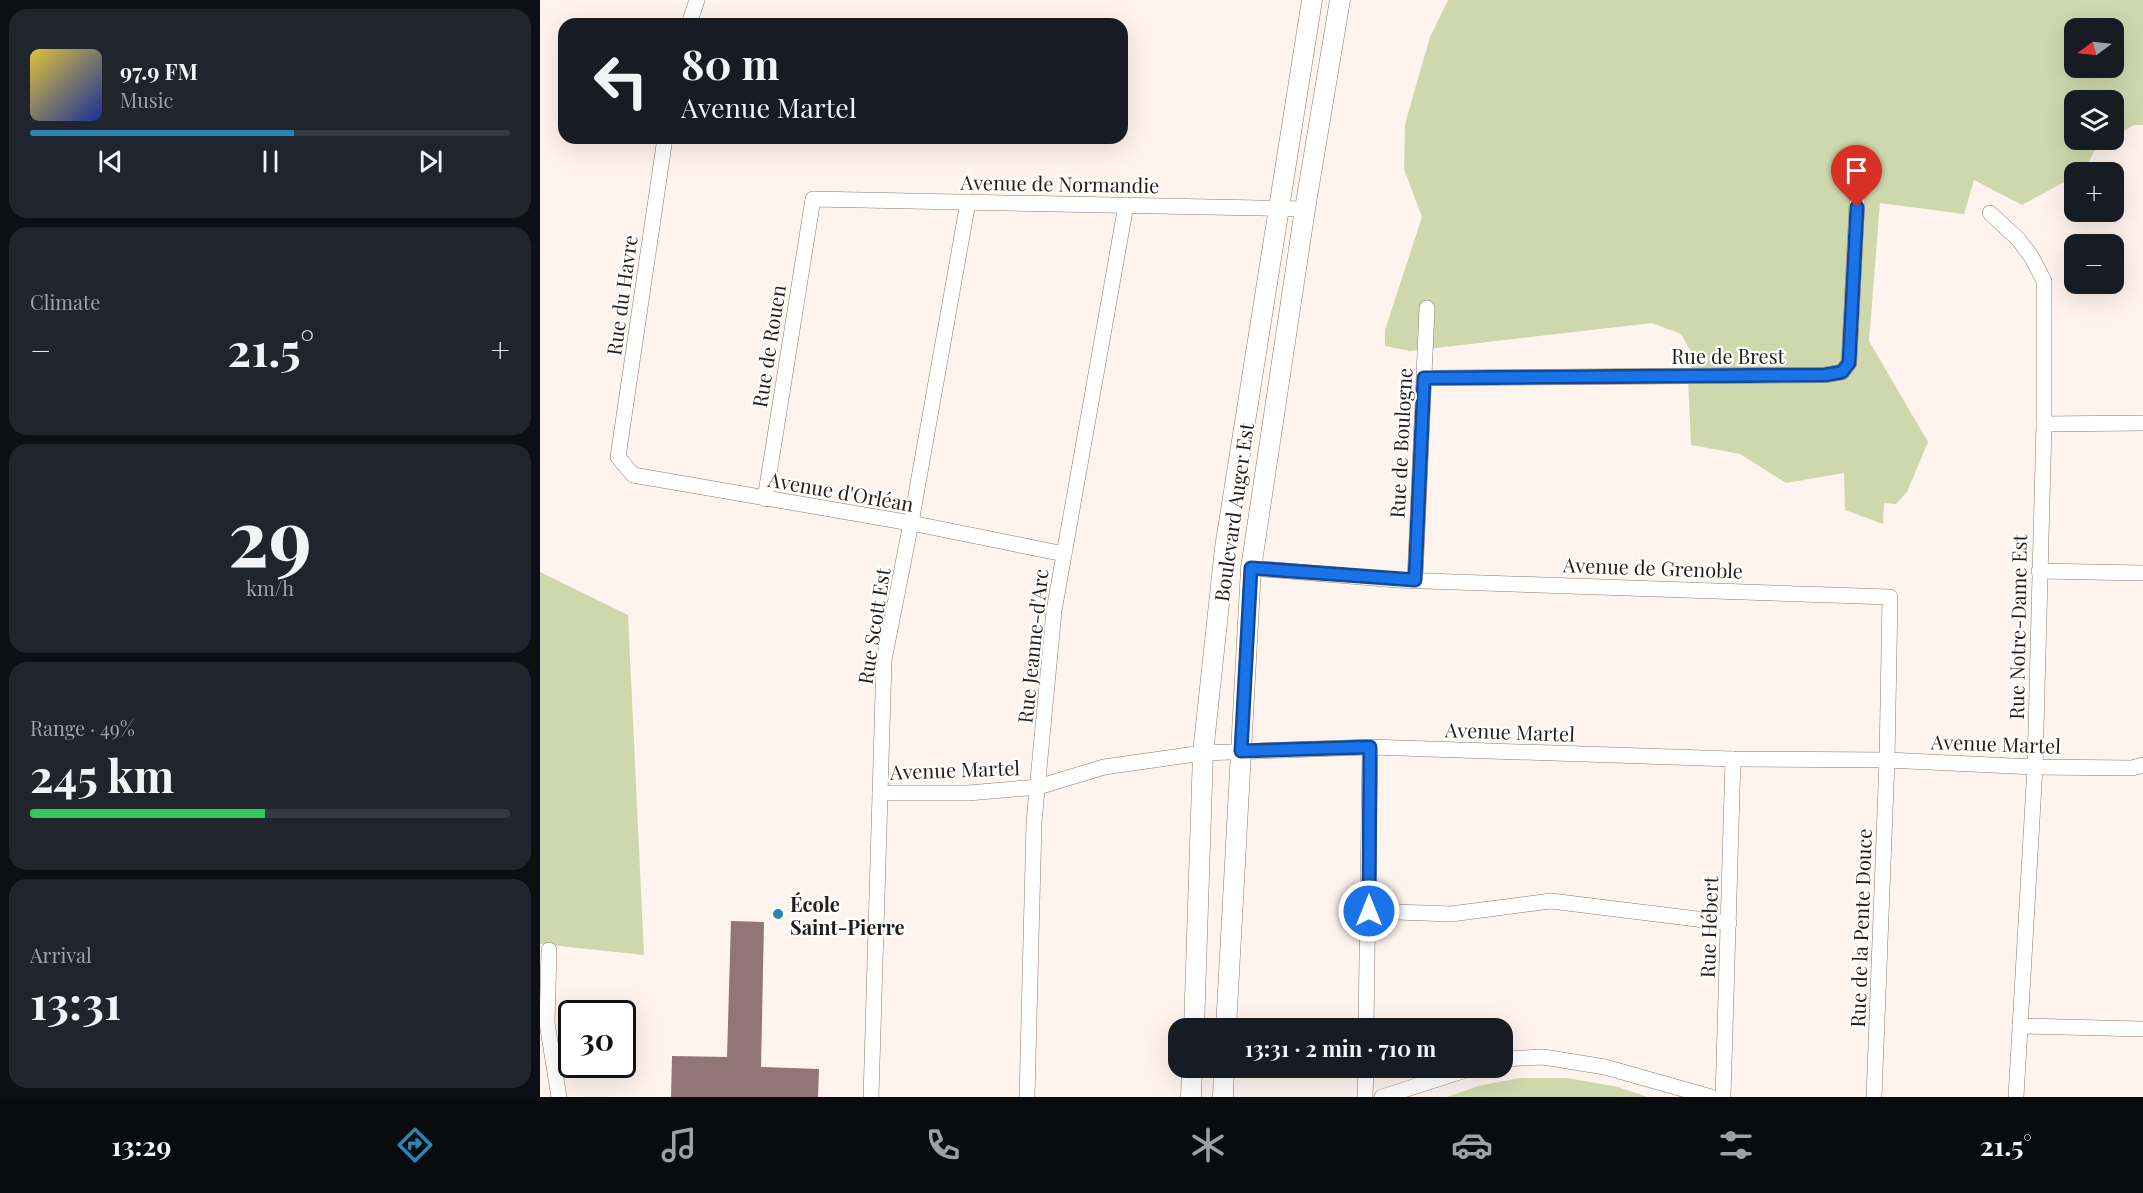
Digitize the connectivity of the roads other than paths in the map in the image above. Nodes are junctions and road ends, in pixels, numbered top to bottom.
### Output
1 (697, 0) edge
2 (1312, 0) edge
3 (1340, 0) edge
4 (691, 18) edge
5 (664, 144) edge
6 (1858, 184) dead end
7 (813, 198) joint
8 (968, 202) junction
9 (1126, 205) junction
10 (1279, 208) junction
11 (1305, 209) junction
12 (1990, 213) dead end
13 (1427, 308) dead end
14 (1424, 378) junction
15 (2143, 423) edge
16 (2044, 424) junction
17 (618, 457) joint
18 (765, 499) junction
19 (911, 524) junction
20 (1064, 554) junction
21 (1251, 568) junction
22 (2038, 571) junction
23 (2143, 573) edge
24 (1415, 580) junction
25 (1370, 747) junction
26 (1241, 751) junction
27 (1203, 753) junction
28 (1733, 759) junction
29 (1887, 760) junction
30 (2143, 765) edge
31 (2035, 766) junction
32 (1038, 787) junction
33 (880, 793) junction
34 (1369, 911) junction
35 (1730, 923) junction
36 (549, 950) dead end
37 (1194, 1018) edge
38 (1227, 1018) edge
39 (1366, 1018) edge
40 (2020, 1026) junction
41 (2143, 1029) edge
42 (1513, 1058) edge
43 (1192, 1078) edge
44 (1224, 1078) edge
45 (1366, 1078) edge
46 (1441, 1078) edge
47 (559, 1097) edge
48 (871, 1097) edge
49 (1027, 1097) edge
50 (1191, 1097) edge
51 (1223, 1097) edge
52 (1365, 1097) edge
53 (1382, 1097) edge
54 (1711, 1097) edge
55 (1723, 1097) edge
56 (1874, 1097) edge
57 (2016, 1097) edge

1 - 4 street
2 - 10 main road, Boulevard Auger Est
3 - 11 main road, Boulevard Auger Est
5 - 17 street, Rue du Havre
6 - 14 street, Rue de Brest
7 - 8 street, Avenue de Normandie
7 - 18 street, Rue de Rouen
8 - 9 street, Avenue de Normandie
8 - 19 street, Rue Scott Est
9 - 10 street, Avenue de Normandie
9 - 20 street, Rue Jeanne-d'Arc
10 - 11 street, Avenue de Normandie
10 - 27 main road, Boulevard Auger Est
11 - 21 main road, Boulevard Auger Est
12 - 16 street, Rue Notre-Dame Est
13 - 14 street, Rue de Boulogne
14 - 24 street, Rue de Boulogne
15 - 16 street
16 - 22 street, Rue Notre-Dame Est
17 - 18 street, Avenue d'Orléan
18 - 19 street, Avenue d'Orléan
19 - 20 street, Avenue d'Orléan
19 - 33 street, Rue Scott Est
20 - 32 street, Rue Jeanne-d'Arc
21 - 24 street, Avenue de Grenoble
21 - 26 main road, Boulevard Auger Est
22 - 23 street
22 - 31 street, Rue Notre-Dame Est
24 - 29 street, Avenue de Grenoble
25 - 26 street, Avenue Martel
25 - 28 street, Avenue Martel
25 - 34 street
26 - 27 street, Avenue Martel
26 - 38 main road, Boulevard Auger Est
27 - 32 street, Avenue Martel
27 - 37 main road, Boulevard Auger Est
28 - 29 street, Avenue Martel
28 - 35 street, Rue Hébert
29 - 31 street, Avenue Martel
29 - 56 street, Rue de la Pente Douce
30 - 31 street, Avenue Martel
31 - 40 street, Rue Notre-Dame Est
32 - 33 street, Avenue Martel
32 - 49 street, Rue Jeanne-d'Arc
33 - 48 street, Rue Scott Est
34 - 35 street
34 - 39 street
35 - 55 street, Rue Hébert
36 - 47 street
40 - 41 street
40 - 57 street, Rue Notre-Dame Est
42 - 54 street
43 - 50 main road
44 - 51 main road
45 - 52 street
46 - 53 street

